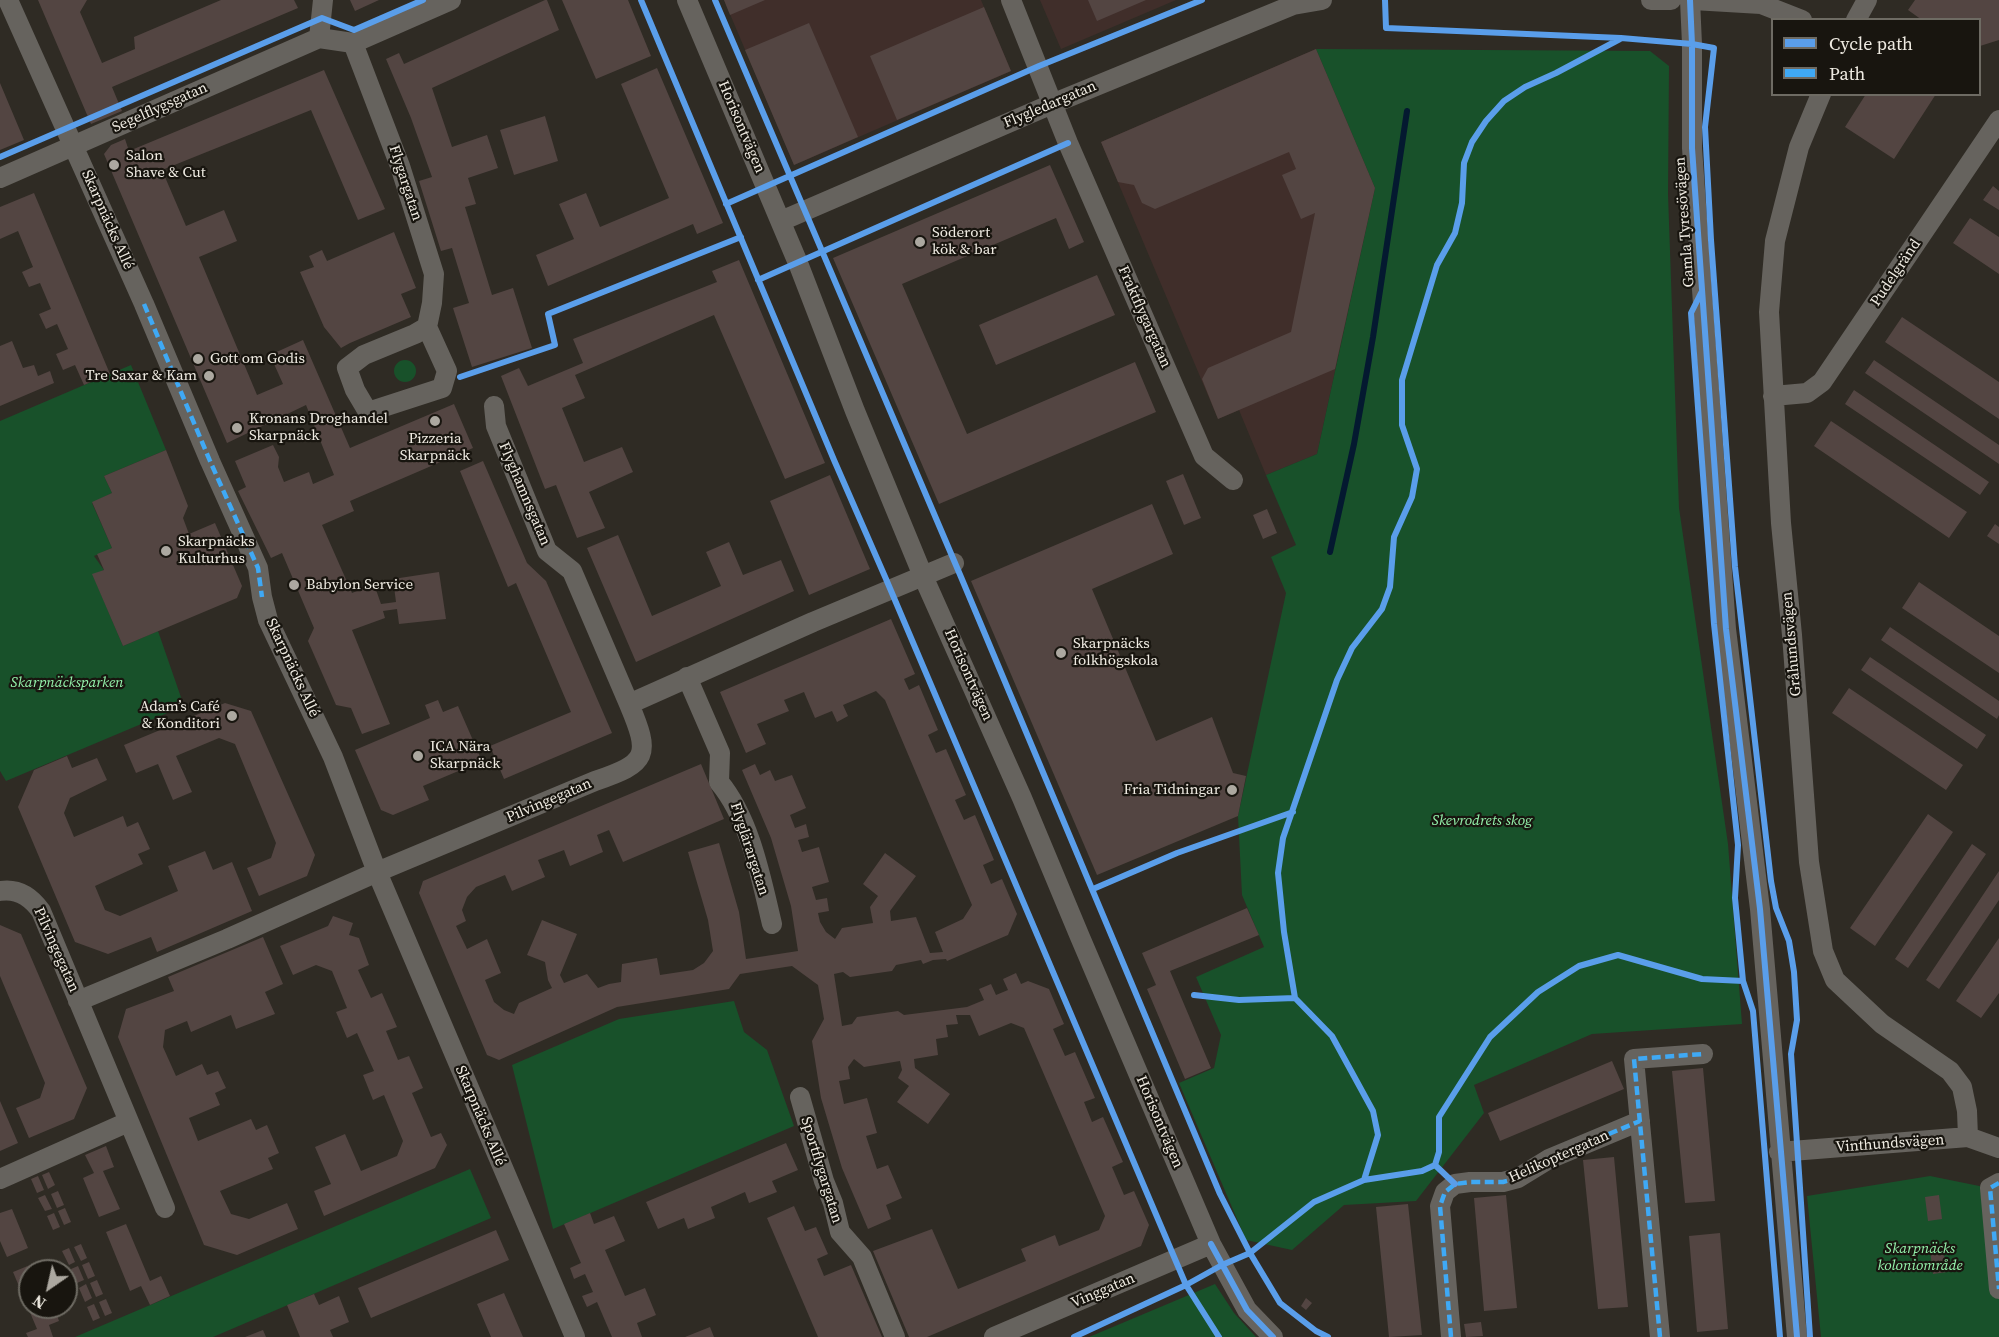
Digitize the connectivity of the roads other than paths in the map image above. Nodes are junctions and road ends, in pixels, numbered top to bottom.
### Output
1 (8, 0) edge
2 (323, 0) edge
3 (451, 0) edge
4 (687, 0) edge
5 (1011, 0) edge
6 (1323, 0) edge
7 (1651, 0) edge
8 (1671, 0) edge
9 (1691, 0) edge
10 (1867, 0) edge
11 (1797, 18) edge
12 (1857, 18) edge
13 (319, 38) junction
14 (353, 43) junction
15 (1820, 96) edge
16 (1052, 104) junction
17 (1999, 120) edge
18 (74, 146) junction
19 (0, 177) edge
20 (781, 221) junction
21 (427, 327) junction
22 (1773, 396) junction
23 (494, 406) dead end
24 (1233, 480) dead end
25 (954, 563) dead end
26 (923, 576) junction
27 (687, 677) junction
28 (629, 704) junction
29 (376, 872) junction
30 (0, 891) edge
31 (772, 924) dead end
32 (78, 1001) junction
33 (1703, 1054) dead end
34 (800, 1097) dead end
35 (1640, 1121) junction
36 (128, 1122) junction
37 (1968, 1137) junction
38 (1999, 1148) edge
39 (1779, 1152) junction
40 (0, 1179) edge
41 (1995, 1186) edge
42 (165, 1208) dead end
43 (1211, 1244) junction
44 (1999, 1289) edge
45 (575, 1337) edge
46 (895, 1337) edge
47 (994, 1337) edge
48 (1274, 1337) edge
49 (1451, 1337) edge
50 (1660, 1337) edge
51 (1797, 1337) edge

1 - 18 street, Skarpnäcks Allé
2 - 13 street
3 - 14 street
4 - 20 street, Horisontvägen
5 - 16 street, Fraktflygargatan
6 - 16 street, Flygledargatan
7 - 8 street
9 - 11 street
9 - 39 street, Gamla Tyresövägen
10 - 12 street
13 - 14 street
13 - 18 street, Segelflygsgatan
14 - 21 street, Flygargatan
15 - 22 street, Gråhundsvägen
16 - 20 street, Flygledargatan
16 - 24 street, Fraktflygargatan
17 - 22 street, Pudelgränd
18 - 19 street, Segelflygsgatan
18 - 29 street, Skarpnäcks Allé
20 - 26 street, Horisontvägen
21 - 21 street
22 - 37 street, Gråhundsvägen
23 - 28 street, Flyghamnsgatan
25 - 26 street
26 - 27 street
26 - 43 street, Horisontvägen
27 - 28 street
27 - 31 street, Flyglärargatan
28 - 29 street, Pilvingegatan
29 - 32 street, Pilvingegatan
29 - 45 street, Skarpnäcks Allé
30 - 32 street, Pilvingegatan
32 - 36 street, Pilvingegatan
33 - 35 street
34 - 46 street, Sportflygargatan
35 - 49 street, Helikoptergatan
35 - 50 street
36 - 40 street
36 - 42 street, Pilvingegatan
37 - 38 street, Vinthundsvägen
37 - 39 street, Vinthundsvägen
39 - 51 street, Gamla Tyresövägen
41 - 44 street
43 - 47 street, Vinggatan
43 - 48 street, Horisontvägen

